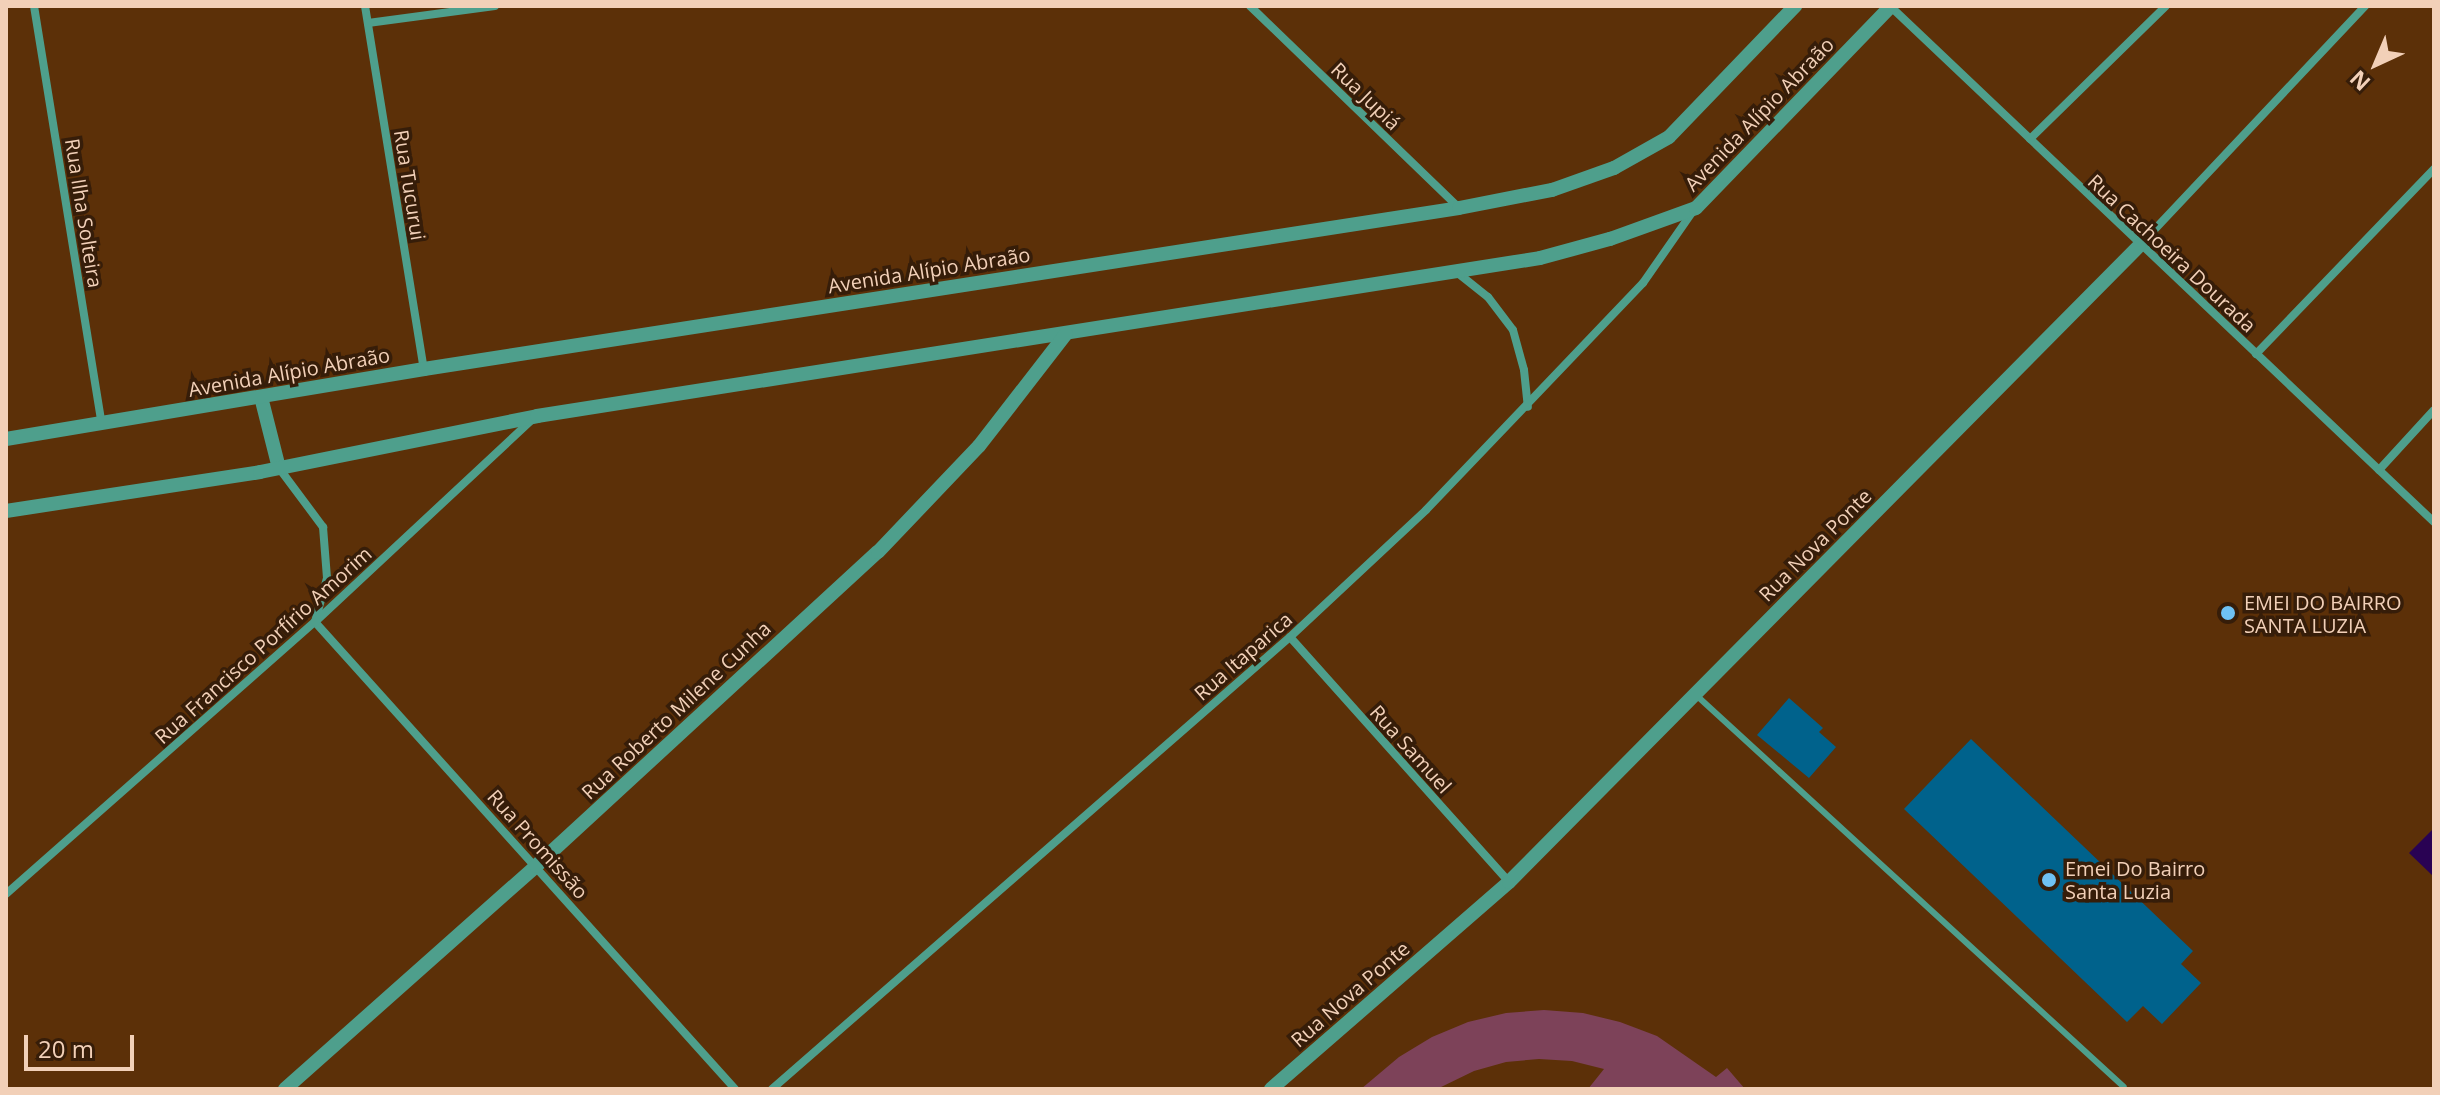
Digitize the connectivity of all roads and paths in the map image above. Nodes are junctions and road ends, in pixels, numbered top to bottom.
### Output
1 (34, 6) edge
2 (365, 6) edge
3 (495, 6) edge
4 (1250, 6) edge
5 (1794, 6) edge
6 (1891, 6) edge
7 (2166, 6) edge
8 (2365, 6) edge
9 (368, 23) junction
10 (2030, 139) junction
11 (2434, 169) edge
12 (1459, 208) junction
13 (1696, 208) junction
14 (2139, 246) junction
15 (1454, 270) junction
16 (1066, 334) junction
17 (2256, 354) junction
18 (424, 369) junction
19 (261, 397) junction
20 (1528, 407) junction
21 (2434, 410) edge
22 (537, 416) junction
23 (102, 425) junction
24 (6, 439) edge
25 (279, 468) junction
26 (2379, 470) junction
27 (6, 511) edge
28 (2434, 522) edge
29 (315, 622) junction
30 (1290, 637) junction
31 (1695, 694) junction
32 (536, 866) junction
33 (1509, 882) junction
34 (6, 894) edge
35 (2124, 1087) edge
36 (285, 1089) edge
37 (735, 1089) edge
38 (772, 1089) edge
39 (1271, 1089) edge

1 - 23 street, Rua Ilha Solteira
2 - 9 street, Rua Tucurui
3 - 9 street
4 - 12 street, Rua Jupiá
5 - 12 street, Avenida Alípio Abraão
6 - 10 street, Rua Cachoeira Dourada
6 - 13 street, Avenida Alípio Abraão
7 - 10 street
8 - 14 street, Rua Nova Ponte
9 - 18 street, Rua Tucurui
10 - 14 street, Rua Cachoeira Dourada
11 - 17 street
12 - 18 street, Avenida Alípio Abraão
13 - 15 street, Avenida Alípio Abraão
13 - 20 street, Rua Itaparica
14 - 17 street, Rua Cachoeira Dourada
14 - 31 street, Rua Nova Ponte
15 - 16 street, Avenida Alípio Abraão
15 - 20 street
16 - 22 street, Avenida Alípio Abraão
16 - 32 street, Rua Roberto Milene Cunha
17 - 26 street, Rua Cachoeira Dourada
18 - 19 street, Avenida Alípio Abraão
19 - 23 street, Avenida Alípio Abraão
19 - 25 street
20 - 30 street, Rua Itaparica
21 - 26 street
22 - 25 street, Avenida Alípio Abraão
22 - 29 street, Rua Francisco Porfírio Amorim
23 - 24 street, Avenida Alípio Abraão
25 - 27 street, Avenida Alípio Abraão
25 - 29 street
26 - 28 street, Rua Cachoeira Dourada
29 - 32 street, Rua Promissão
29 - 34 street, Rua Francisco Porfírio Amorim
30 - 33 street, Rua Samuel
30 - 38 street, Rua Itaparica
31 - 33 street, Rua Nova Ponte
31 - 35 lane
32 - 36 street, Rua Roberto Milene Cunha
32 - 37 street, Rua Promissão
33 - 39 street, Rua Nova Ponte

